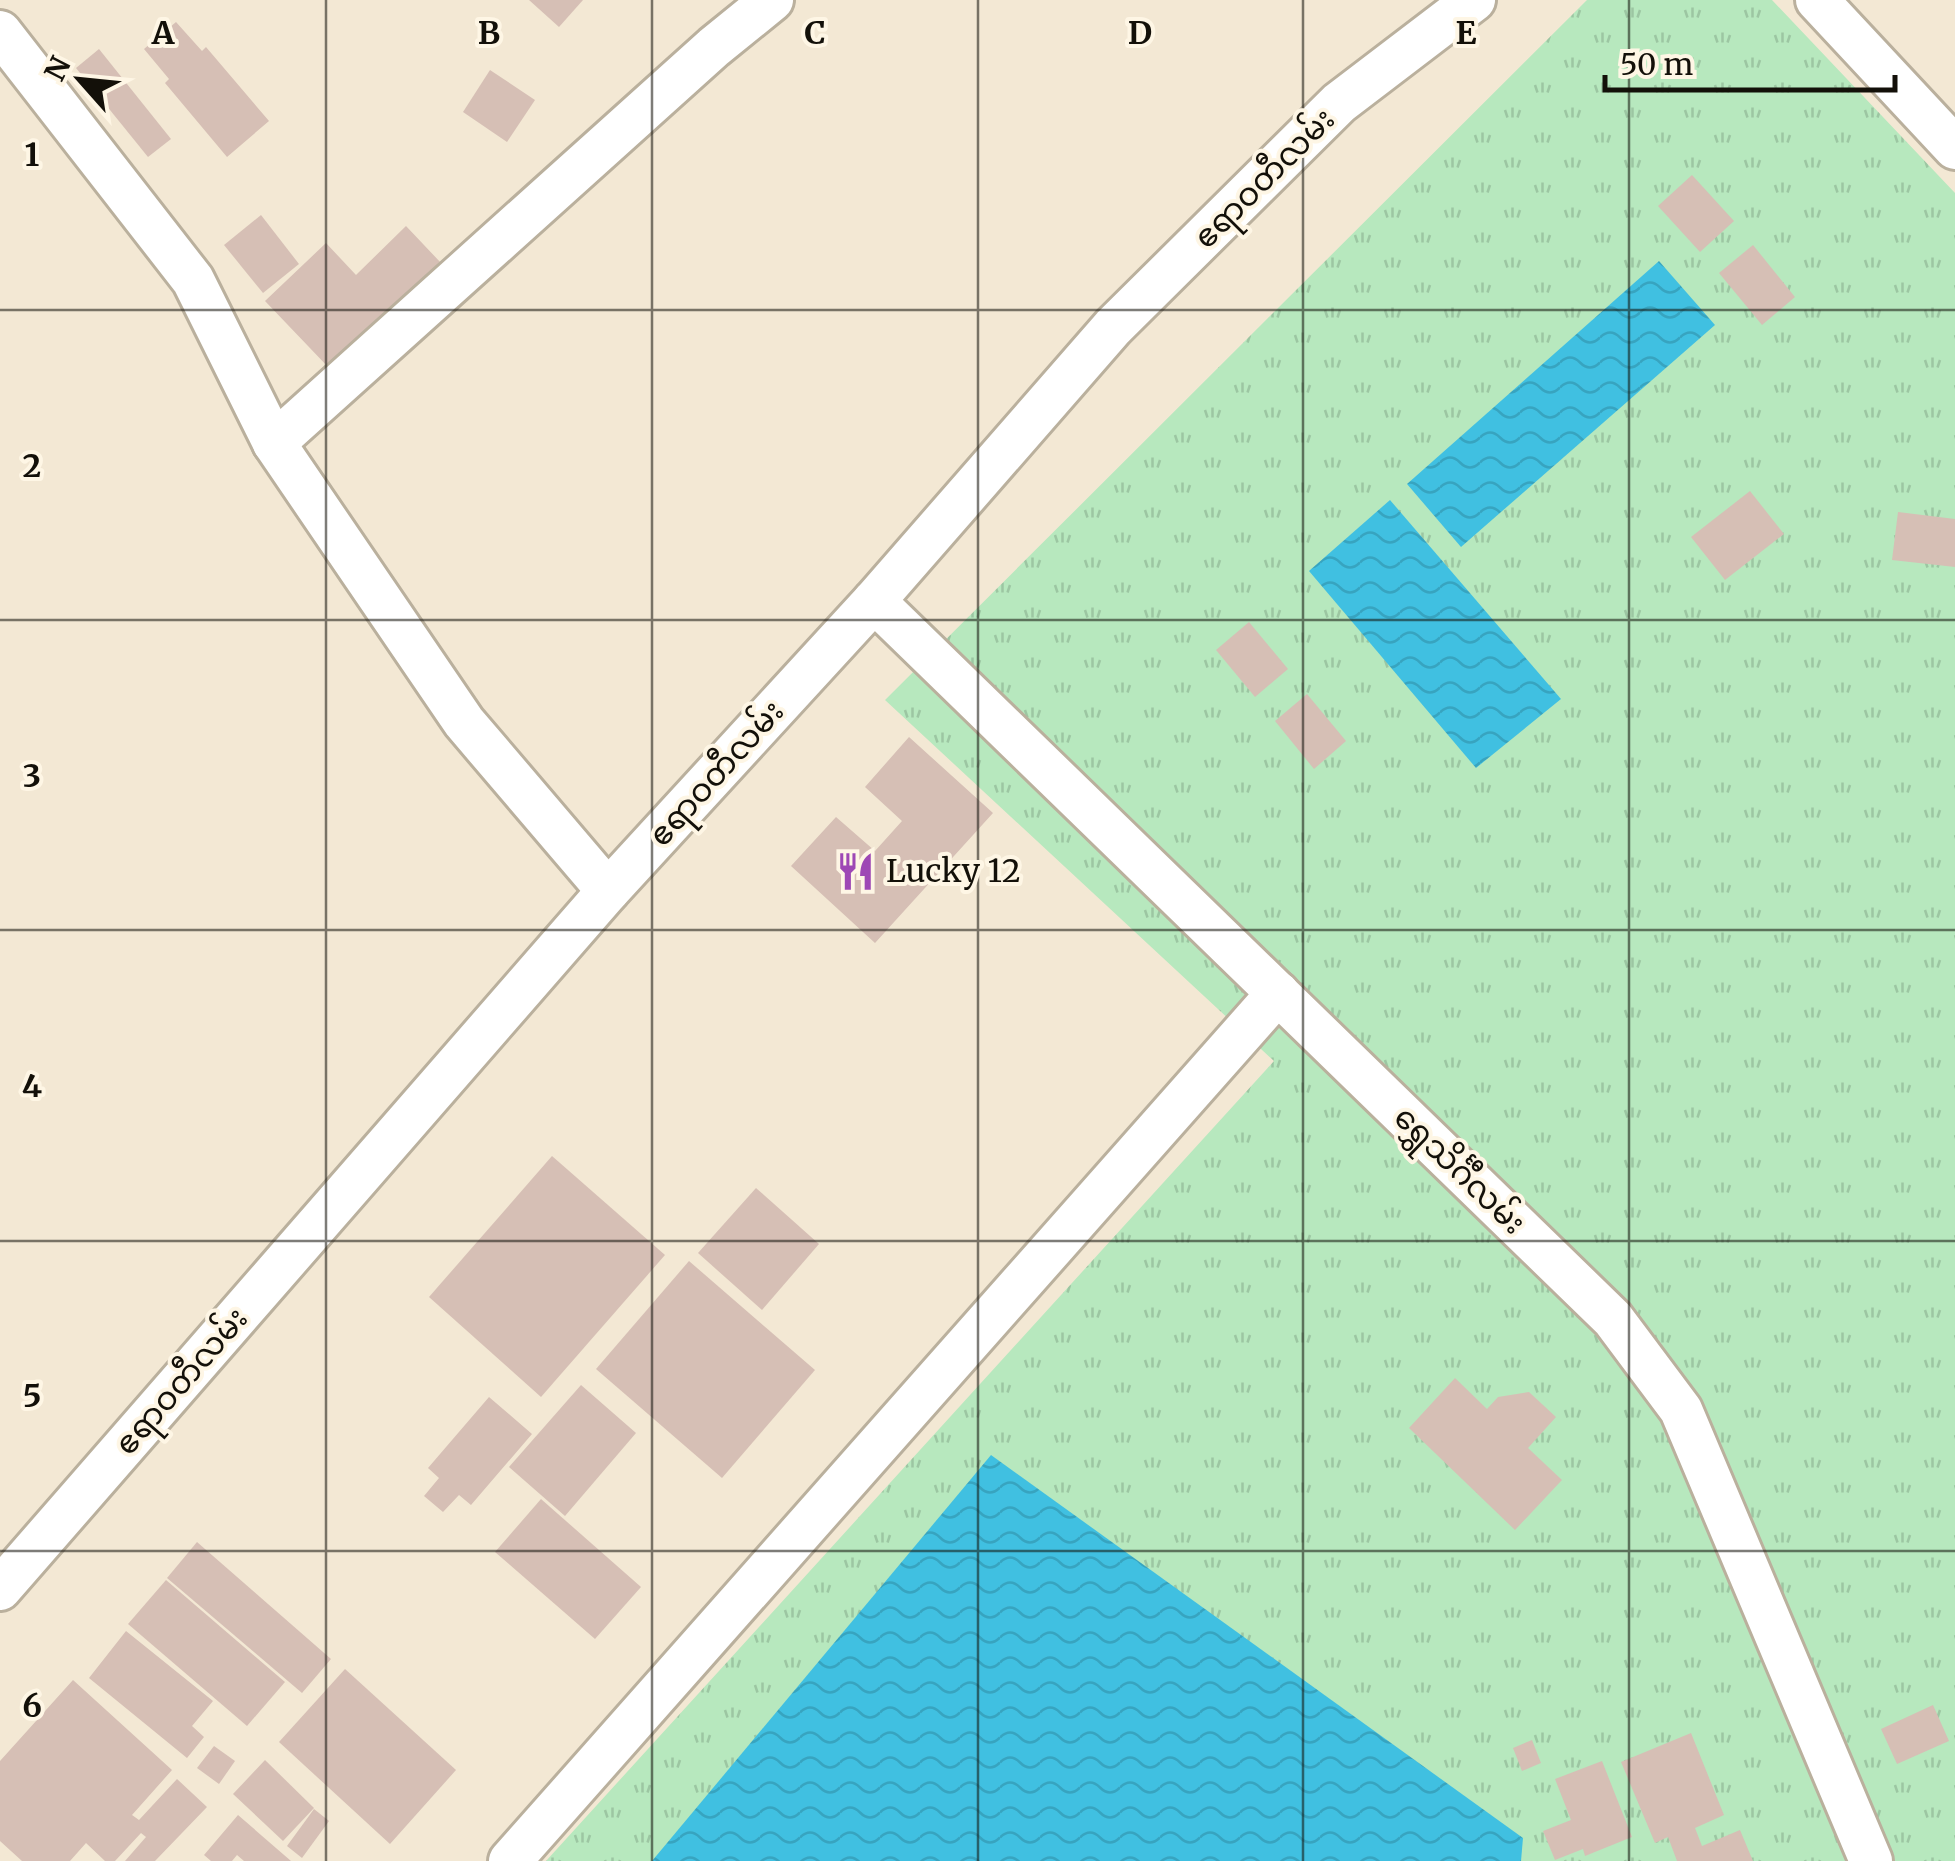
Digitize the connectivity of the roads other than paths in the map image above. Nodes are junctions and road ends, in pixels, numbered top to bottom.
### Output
1 (772, 0) edge
2 (1474, 0) edge
3 (1816, 0) edge
4 (0, 32) edge
5 (1955, 148) edge
6 (274, 443) junction
7 (874, 601) junction
8 (608, 891) junction
9 (1278, 993) junction
10 (0, 1588) edge
11 (510, 1861) edge
12 (1871, 1861) edge

1 - 6 street
2 - 7 street, ဧရာဝတီလမ်း
3 - 5 street
4 - 6 street
6 - 8 street
7 - 8 street, ဧရာဝတီလမ်း
7 - 9 street, ရွှေသိင်္ဂီလမ်း
8 - 10 street, ဧရာဝတီလမ်း
9 - 11 street
9 - 12 street, ရွှေသိင်္ဂီလမ်း

